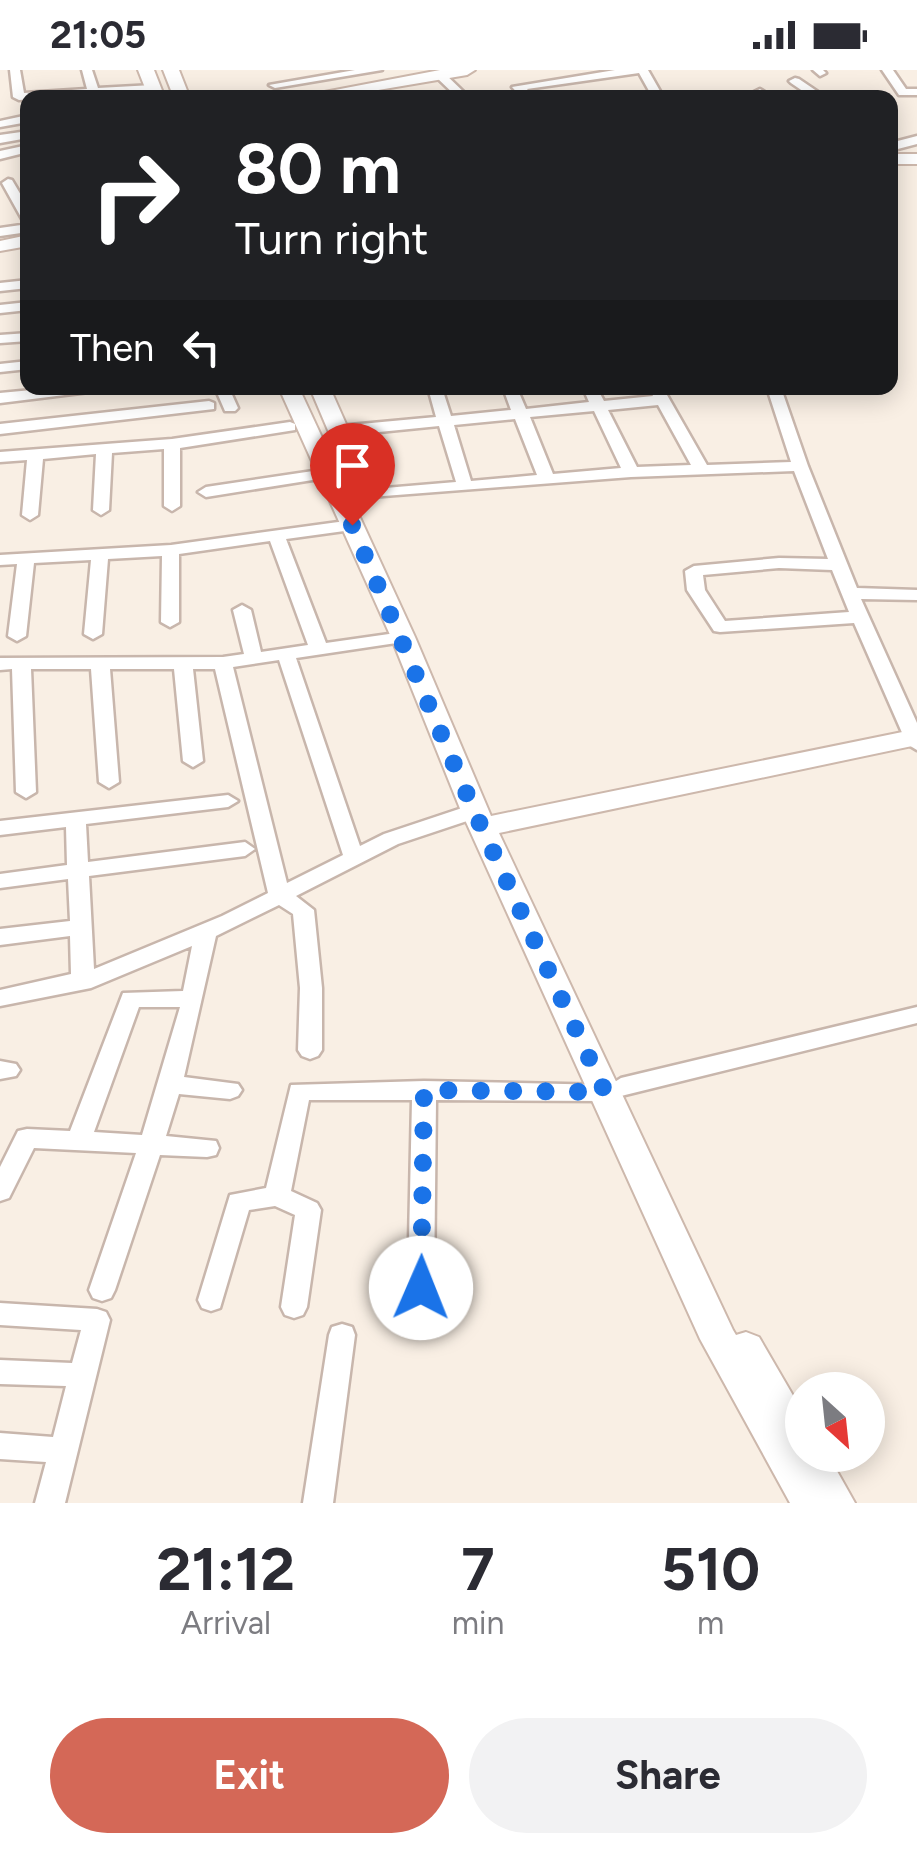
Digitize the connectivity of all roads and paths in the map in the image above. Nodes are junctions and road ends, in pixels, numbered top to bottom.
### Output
1 (15, 70) edge
2 (377, 70) edge
3 (466, 70) edge
4 (641, 70) edge
5 (887, 70) edge
6 (349, 72) edge
7 (439, 74) junction
8 (795, 82) dead end
9 (276, 84) dead end
10 (364, 87) junction
11 (353, 90) edge
12 (456, 90) edge
13 (521, 90) edge
14 (808, 90) edge
15 (917, 92) edge
16 (14, 97) edge
17 (16, 199) edge
18 (0, 207) edge
19 (0, 218) edge
20 (0, 232) edge
21 (28, 395) edge
22 (94, 395) edge
23 (225, 395) edge
24 (278, 395) edge
25 (292, 395) edge
26 (308, 395) edge
27 (323, 395) edge
28 (437, 395) edge
29 (513, 395) edge
30 (594, 395) edge
31 (654, 395) edge
32 (660, 395) edge
33 (776, 395) edge
34 (0, 398) edge
35 (209, 406) dead end
36 (599, 406) junction
37 (230, 408) dead end
38 (522, 413) junction
39 (102, 417) junction
40 (446, 420) junction
41 (290, 427) junction
42 (0, 428) edge
43 (339, 431) junction
44 (172, 444) junction
45 (104, 450) junction
46 (35, 455) junction
47 (0, 457) edge
48 (800, 466) junction
49 (702, 470) junction
50 (631, 472) junction
51 (547, 479) junction
52 (336, 485) junction
53 (464, 486) junction
54 (206, 492) dead end
55 (172, 506) dead end
56 (101, 510) dead end
57 (30, 515) dead end
58 (277, 537) junction
59 (171, 550) junction
60 (100, 553) junction
61 (26, 558) junction
62 (0, 560) edge
63 (839, 564) junction
64 (850, 592) junction
65 (917, 594) edge
66 (242, 610) dead end
67 (860, 617) junction
68 (170, 622) dead end
69 (94, 634) dead end
70 (18, 636) dead end
71 (402, 637) junction
72 (319, 649) junction
73 (286, 654) junction
74 (254, 659) junction
75 (21, 663) junction
76 (183, 663) junction
77 (223, 663) junction
78 (0, 664) edge
79 (100, 664) junction
80 (916, 740) edge
81 (194, 762) dead end
82 (109, 782) dead end
83 (26, 792) dead end
84 (228, 801) dead end
85 (76, 819) junction
86 (485, 821) junction
87 (0, 828) edge
88 (245, 849) dead end
89 (354, 858) junction
90 (78, 871) junction
91 (0, 882) edge
92 (279, 896) junction
93 (81, 927) junction
94 (206, 931) junction
95 (0, 938) edge
96 (83, 982) junction
97 (0, 998) edge
98 (192, 999) junction
99 (917, 1015) edge
100 (310, 1050) dead end
101 (170, 1084) junction
102 (613, 1089) junction
103 (230, 1090) dead end
104 (424, 1090) junction
105 (80, 1140) junction
106 (151, 1143) junction
107 (207, 1148) dead end
108 (0, 1191) edge
109 (277, 1196) junction
110 (421, 1288) dead end
111 (102, 1290) dead end
112 (211, 1300) dead end
113 (294, 1308) dead end
114 (0, 1314) edge
115 (342, 1336) dead end
116 (0, 1372) edge
117 (82, 1375) junction
118 (785, 1416) edge
119 (0, 1446) edge
120 (62, 1450) junction
121 (818, 1472) edge
122 (50, 1503) edge
123 (318, 1503) edge
124 (811, 1503) edge
125 (835, 1503) edge

1 - 16 street
2 - 6 street
3 - 7 main road
4 - 13 street
5 - 15 street
6 - 9 street
6 - 10 street
7 - 10 main road
7 - 12 street
8 - 14 street
10 - 11 main road
17 - 18 street
17 - 19 street
17 - 20 street
21 - 34 street
22 - 39 street
23 - 37 street
24 - 41 main road
25 - 52 main road
26 - 52 main road
27 - 43 main road
28 - 40 street
29 - 38 street
30 - 36 street
31 - 36 street
32 - 49 street
33 - 48 street
35 - 39 street
36 - 38 street
36 - 50 street
38 - 40 street
38 - 51 street
39 - 42 street
40 - 43 street
40 - 53 street
41 - 44 street
41 - 52 main road
43 - 52 main road
44 - 45 street
44 - 55 street
45 - 46 street
45 - 56 street
46 - 47 street
46 - 57 street
48 - 49 street
48 - 63 street
49 - 50 street
50 - 51 street
51 - 53 street
52 - 53 street
52 - 54 street
52 - 58 street
52 - 71 main road
52 - 86 main road
58 - 59 street
58 - 72 street
59 - 60 street
59 - 68 street
60 - 61 street
60 - 69 street
61 - 62 street
61 - 70 street
63 - 64 street
63 - 67 street
64 - 65 street
64 - 67 street
66 - 74 street
67 - 80 street
71 - 72 street
71 - 86 main road
72 - 73 street
73 - 74 street
73 - 89 street
74 - 77 street
75 - 78 street
75 - 79 street
75 - 83 street
76 - 77 street
76 - 79 street
76 - 81 street
77 - 92 street
79 - 82 street
80 - 86 main road
84 - 85 street
85 - 87 street
85 - 90 street
86 - 89 street
86 - 102 main road
88 - 90 street
89 - 92 street
90 - 91 street
90 - 93 street
92 - 94 street
92 - 100 street
93 - 95 street
93 - 96 street
94 - 96 street
94 - 98 street
96 - 97 street
98 - 101 street
98 - 105 street
99 - 102 street
101 - 103 street
101 - 106 street
102 - 104 street
102 - 118 main road
102 - 124 main road
104 - 109 street
104 - 110 street
105 - 106 street
105 - 108 street
106 - 107 street
106 - 111 street
109 - 112 street
109 - 113 street
114 - 117 street
115 - 123 street
116 - 117 street
117 - 120 street
119 - 120 street
120 - 122 street
121 - 125 main road

